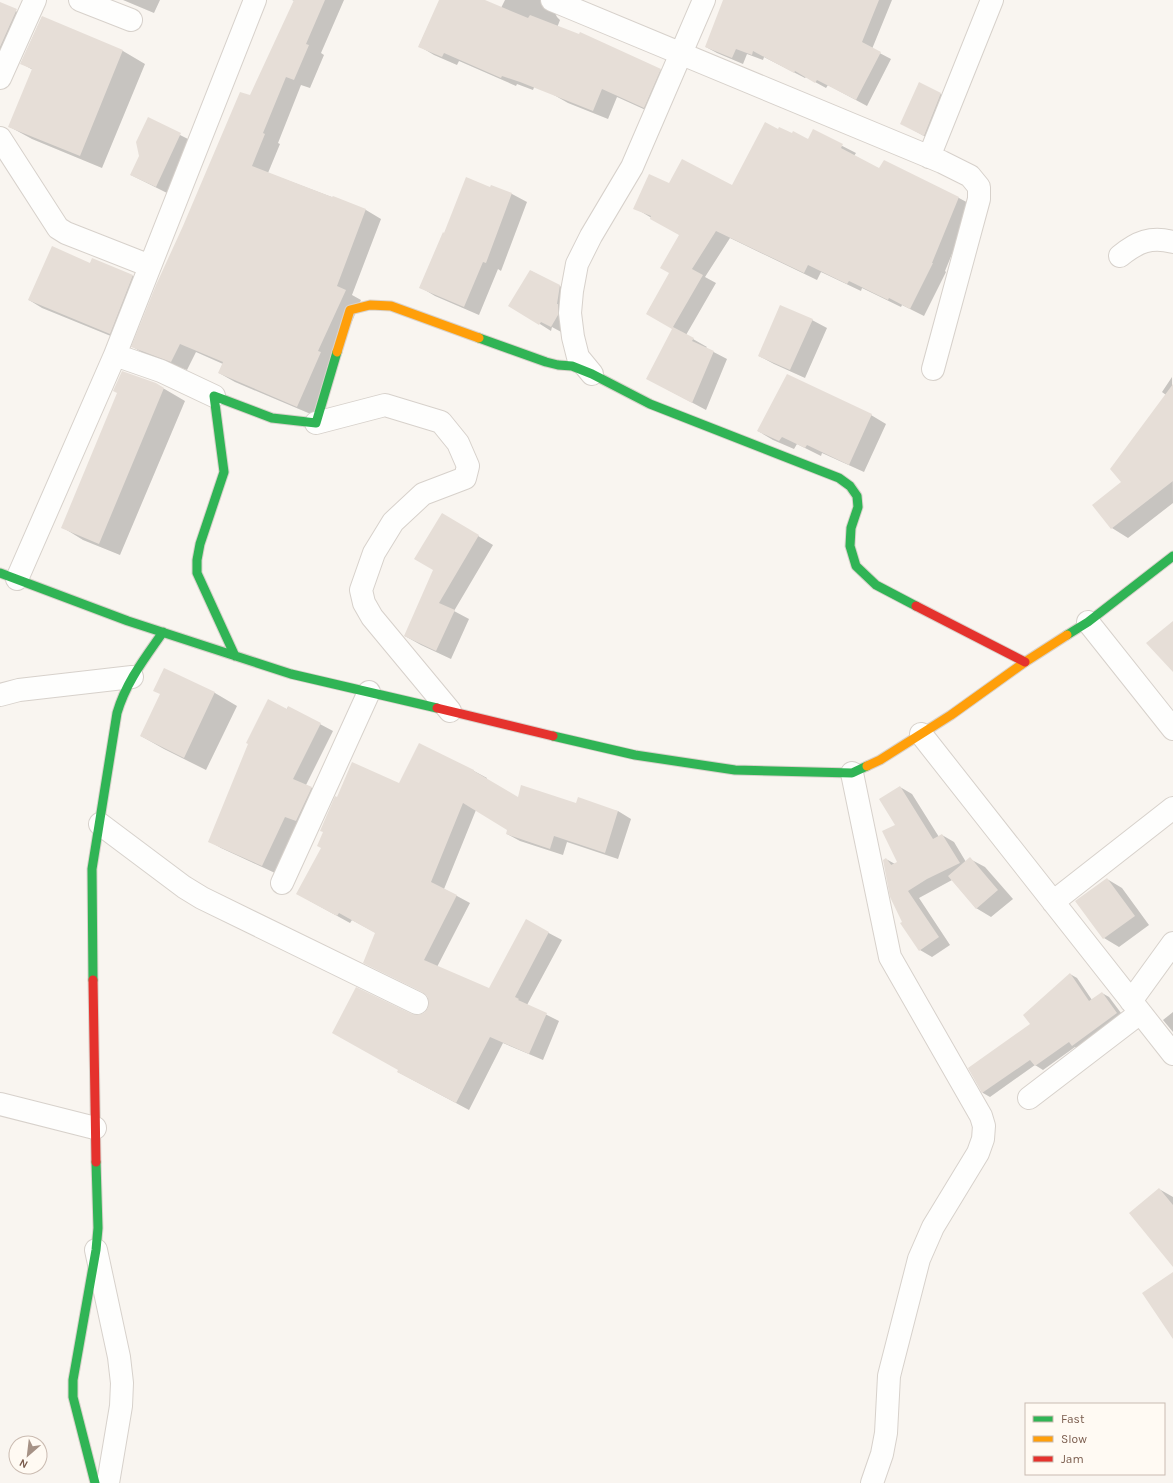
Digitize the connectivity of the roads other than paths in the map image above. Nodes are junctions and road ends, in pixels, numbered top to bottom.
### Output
1 (35, 0) edge
2 (80, 0) edge
3 (255, 0) edge
4 (552, 0) edge
5 (704, 0) edge
6 (992, 0) edge
7 (131, 20) dead end
8 (681, 53) junction
9 (0, 78) edge
10 (0, 138) edge
11 (930, 157) junction
12 (1173, 242) edge
13 (1120, 256) dead end
14 (150, 266) junction
15 (115, 355) junction
16 (933, 369) dead end
17 (592, 374) junction
18 (214, 396) junction
19 (316, 423) junction
20 (1173, 556) edge
21 (9, 576) edge
22 (1088, 622) junction
23 (163, 632) junction
24 (235, 656) junction
25 (1025, 662) junction
26 (132, 677) junction
27 (369, 692) junction
28 (0, 695) edge
29 (450, 712) junction
30 (1173, 729) edge
31 (921, 734) junction
32 (852, 773) junction
33 (1173, 808) edge
34 (100, 824) junction
35 (282, 883) dead end
36 (1053, 902) junction
37 (1173, 943) edge
38 (417, 1003) dead end
39 (1136, 1007) junction
40 (1173, 1054) edge
41 (1029, 1098) dead end
42 (0, 1104) edge
43 (95, 1128) junction
44 (96, 1250) junction
45 (95, 1483) edge
46 (108, 1483) edge
47 (872, 1483) edge

1 - 9 street
2 - 7 street
3 - 14 street
4 - 8 street
5 - 8 street
6 - 11 street
8 - 11 street
8 - 17 street
10 - 14 street
11 - 16 street
12 - 13 street
14 - 15 street
15 - 18 street
15 - 21 street
17 - 19 street
17 - 25 street
18 - 19 street
18 - 24 street
19 - 29 street
20 - 22 street
21 - 23 street
22 - 25 street
22 - 30 street
23 - 24 street
23 - 26 street
24 - 27 street
25 - 31 street
26 - 28 street
26 - 34 street
27 - 29 street
27 - 35 street
29 - 32 street
31 - 32 street
31 - 36 street
32 - 47 street
33 - 36 street
34 - 38 street
34 - 43 street
36 - 39 street
37 - 39 street
39 - 40 street
39 - 41 street
42 - 43 street
43 - 44 street
44 - 45 street
44 - 46 street

